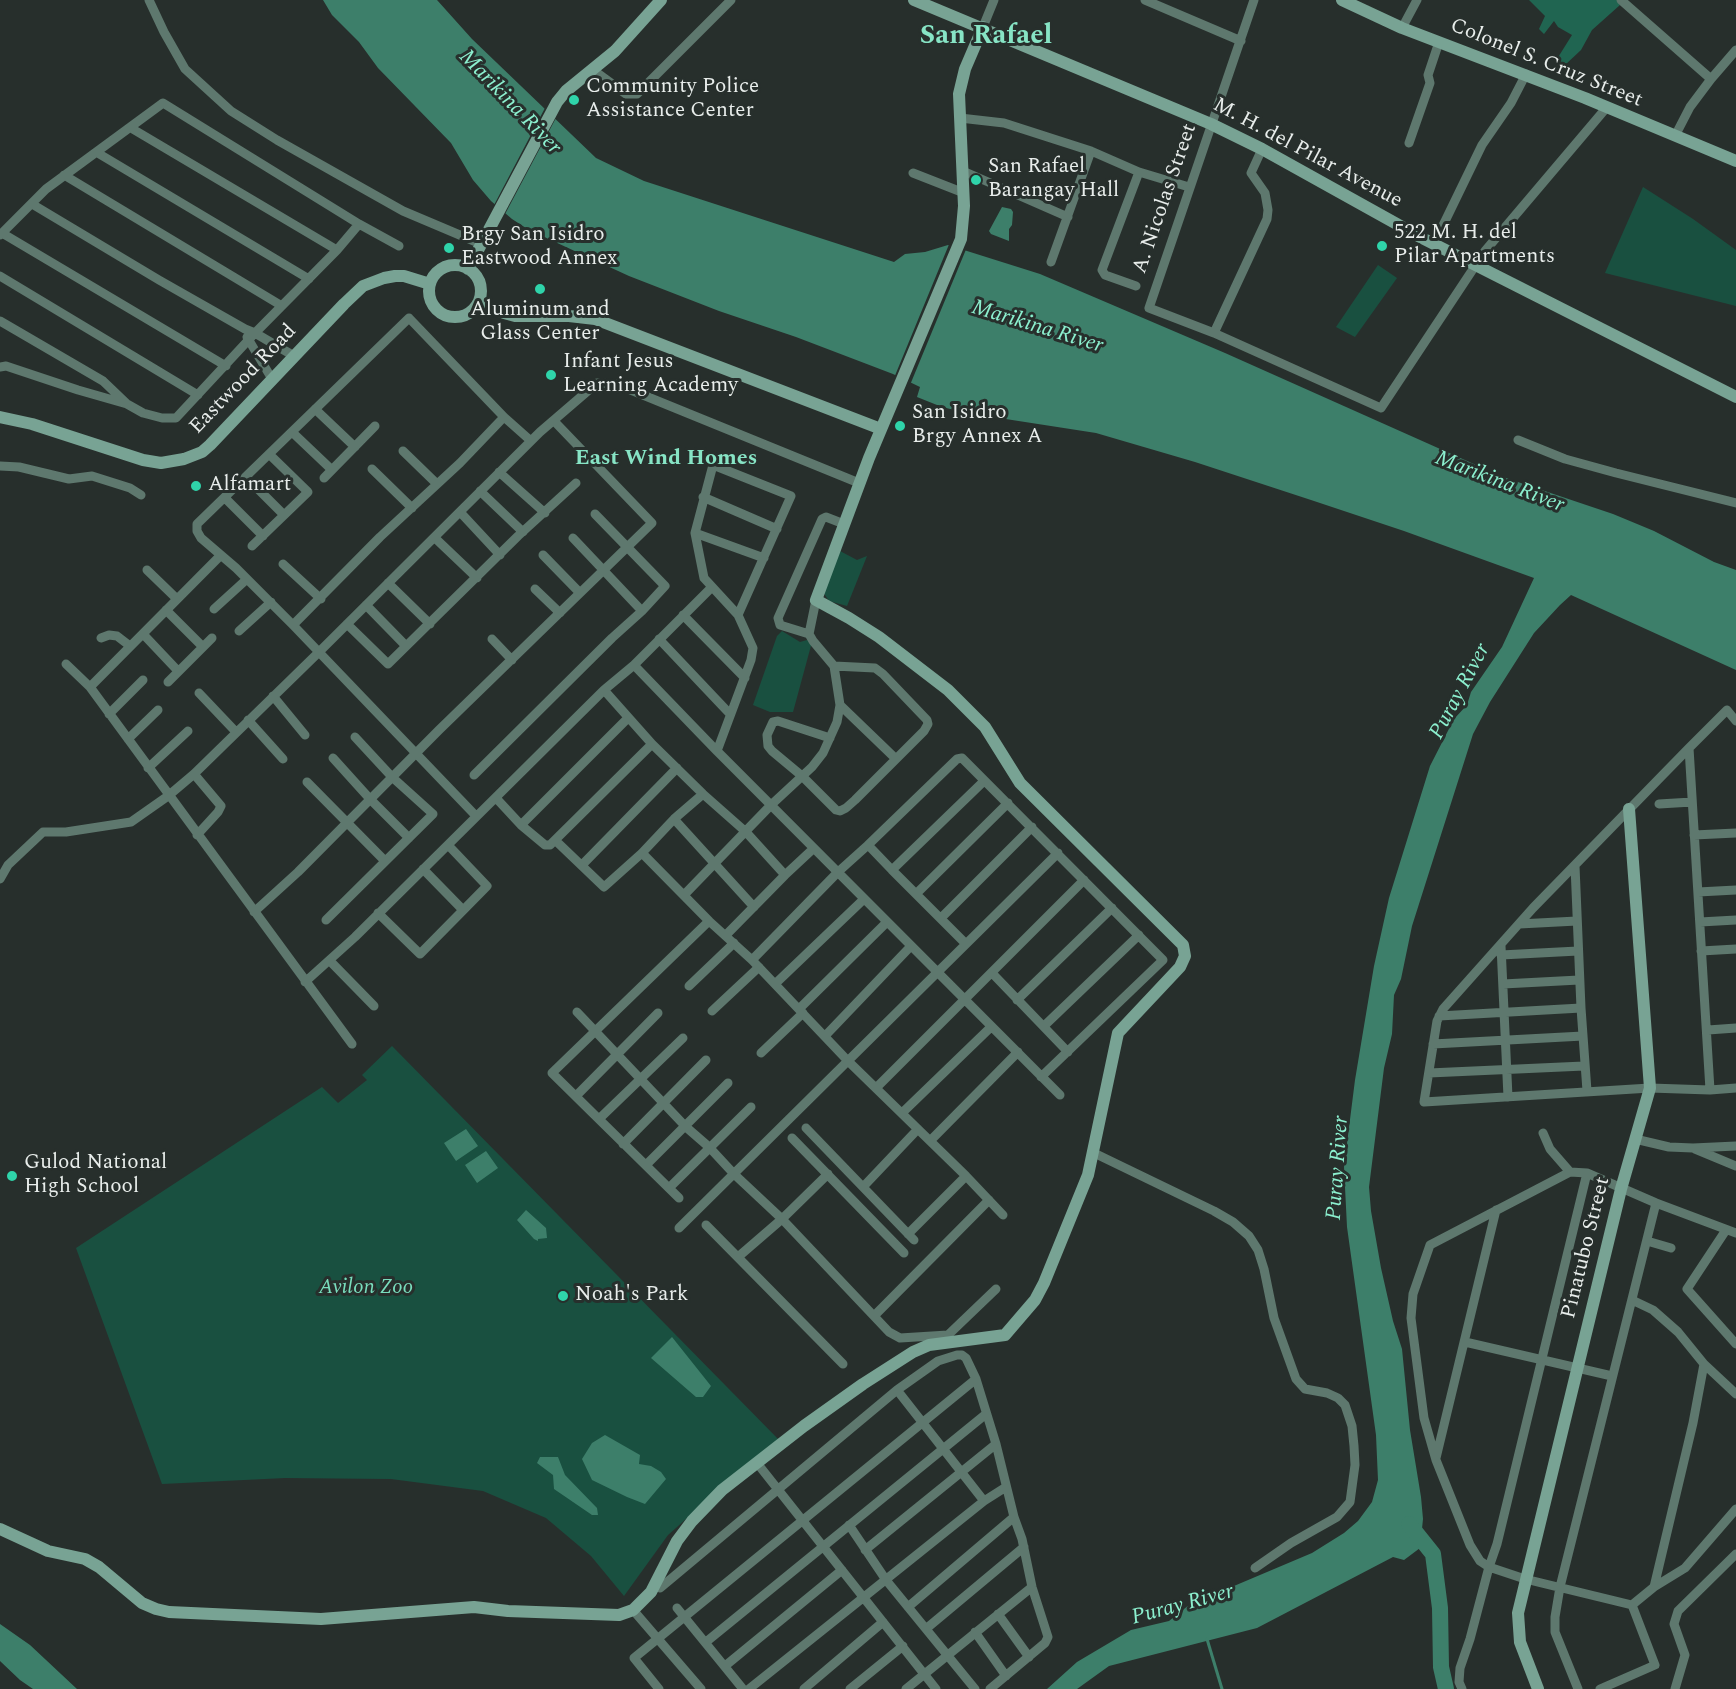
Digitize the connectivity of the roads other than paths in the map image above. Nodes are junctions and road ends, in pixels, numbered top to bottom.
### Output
1 (149, 0) edge
2 (661, 0) edge
3 (731, 0) edge
4 (914, 0) edge
5 (994, 0) edge
6 (1145, 0) edge
7 (1254, 0) edge
8 (1417, 0) edge
9 (1621, 0) edge
10 (1348, 1) edge
11 (983, 27) junction
12 (1402, 28) junction
13 (1241, 41) junction
14 (1439, 42) junction
15 (1736, 51) edge
16 (593, 70) junction
17 (1526, 75) junction
18 (1711, 79) junction
19 (1607, 107) junction
20 (960, 118) junction
21 (1211, 124) junction
22 (131, 128) junction
23 (1675, 136) junction
24 (1409, 143) dead end
25 (1262, 149) junction
26 (1091, 151) junction
27 (96, 152) junction
28 (1736, 161) edge
29 (963, 171) junction
30 (1139, 172) junction
31 (913, 173) dead end
32 (64, 175) junction
33 (1189, 187) junction
34 (964, 193) junction
35 (32, 204) junction
36 (1068, 217) junction
37 (359, 224) junction
38 (1, 234) edge
39 (481, 244) junction
40 (1434, 244) junction
41 (399, 246) dead end
42 (337, 250) junction
43 (1052, 262) dead end
44 (1474, 265) junction
45 (468, 269) junction
46 (0, 276) edge
47 (309, 279) junction
48 (430, 284) junction
49 (1136, 286) dead end
50 (478, 303) junction
51 (282, 306) junction
52 (0, 321) edge
53 (245, 329) junction
54 (255, 333) junction
55 (1214, 333) junction
56 (249, 341) junction
57 (294, 356) junction
58 (226, 366) junction
59 (0, 367) edge
60 (273, 379) junction
61 (198, 395) junction
62 (1736, 397) edge
63 (127, 404) junction
64 (315, 409) junction
65 (504, 417) junction
66 (1, 421) edge
67 (554, 421) junction
68 (375, 426) dead end
69 (881, 429) junction
70 (292, 432) junction
71 (1518, 440) dead end
72 (531, 441) junction
73 (355, 447) junction
74 (403, 451) dead end
75 (269, 454) junction
76 (0, 466) edge
77 (372, 469) dead end
78 (332, 470) junction
79 (500, 472) junction
80 (246, 477) junction
81 (324, 478) dead end
82 (576, 483) dead end
83 (859, 483) junction
84 (437, 484) junction
85 (480, 491) junction
86 (141, 495) dead end
87 (703, 497) junction
88 (225, 498) junction
89 (1736, 503) edge
90 (412, 508) junction
91 (460, 512) junction
92 (544, 513) junction
93 (595, 514) dead end
94 (284, 515) junction
95 (844, 524) junction
96 (777, 529) junction
97 (522, 532) junction
98 (695, 533) junction
99 (263, 536) junction
100 (435, 538) junction
101 (573, 538) dead end
102 (252, 546) dead end
103 (627, 547) junction
104 (221, 555) junction
105 (500, 555) junction
106 (543, 555) dead end
107 (764, 558) junction
108 (283, 564) dead end
109 (147, 570) dead end
110 (603, 570) junction
111 (477, 578) junction
112 (247, 579) junction
113 (388, 583) junction
114 (712, 587) junction
115 (535, 588) dead end
116 (580, 593) junction
117 (177, 599) junction
118 (321, 599) junction
119 (816, 600) junction
120 (271, 602) junction
121 (366, 605) junction
122 (214, 609) dead end
123 (166, 610) junction
124 (642, 611) junction
125 (560, 613) junction
126 (684, 615) junction
127 (738, 615) junction
128 (347, 624) junction
129 (430, 624) junction
130 (293, 625) junction
131 (239, 631) dead end
132 (143, 634) junction
133 (809, 634) junction
134 (101, 638) dead end
135 (212, 638) dead end
136 (492, 639) dead end
137 (659, 639) junction
138 (130, 646) junction
139 (406, 646) junction
140 (203, 647) junction
141 (319, 652) junction
142 (512, 660) junction
143 (66, 664) dead end
144 (634, 664) junction
145 (834, 666) junction
146 (178, 671) junction
147 (745, 678) junction
148 (143, 680) dead end
149 (168, 682) dead end
150 (90, 687) junction
151 (604, 690) junction
152 (199, 693) dead end
153 (273, 696) junction
154 (840, 705) junction
155 (158, 710) dead end
156 (109, 714) junction
157 (730, 714) junction
158 (628, 718) junction
159 (248, 720) junction
160 (1736, 721) edge
161 (188, 731) dead end
162 (236, 732) junction
163 (306, 735) dead end
164 (355, 738) dead end
165 (830, 738) junction
166 (128, 740) junction
167 (652, 744) junction
168 (1689, 748) junction
169 (717, 752) junction
170 (416, 753) junction
171 (333, 758) dead end
172 (895, 758) junction
173 (283, 759) dead end
174 (148, 768) junction
175 (677, 768) junction
176 (194, 774) junction
177 (474, 775) dead end
178 (802, 776) junction
179 (392, 777) junction
180 (984, 781) junction
181 (307, 782) dead end
182 (703, 794) junction
183 (168, 796) junction
184 (496, 798) junction
185 (370, 800) junction
186 (1692, 802) junction
187 (1008, 803) junction
188 (1659, 804) dead end
189 (771, 805) junction
190 (1629, 809) junction
191 (476, 816) junction
192 (674, 819) junction
193 (347, 822) junction
194 (521, 825) junction
195 (1032, 827) junction
196 (746, 832) junction
197 (1736, 833) edge
198 (197, 835) junction
199 (1694, 835) junction
200 (409, 838) junction
201 (556, 841) junction
202 (448, 845) junction
203 (868, 845) junction
204 (814, 848) junction
205 (642, 853) junction
206 (1058, 853) junction
207 (385, 861) junction
208 (715, 864) junction
209 (582, 865) junction
210 (1575, 866) junction
211 (423, 869) junction
212 (892, 870) junction
213 (838, 872) junction
214 (785, 875) junction
215 (0, 879) edge
216 (1084, 880) junction
217 (1736, 890) edge
218 (1698, 892) junction
219 (916, 894) junction
220 (684, 895) junction
221 (864, 899) junction
222 (754, 907) junction
223 (1112, 908) junction
224 (463, 910) junction
225 (254, 912) junction
226 (378, 913) junction
227 (940, 918) junction
228 (326, 920) dead end
229 (1736, 920) edge
230 (709, 921) junction
231 (1577, 921) junction
232 (887, 922) junction
233 (1700, 922) junction
234 (1519, 924) junction
235 (726, 935) junction
236 (1139, 935) junction
237 (734, 943) junction
238 (966, 944) junction
239 (911, 946) junction
240 (1736, 949) edge
241 (1501, 950) junction
242 (1578, 951) junction
243 (1701, 951) junction
244 (330, 961) junction
245 (756, 964) junction
246 (938, 972) junction
247 (992, 973) junction
248 (1580, 980) junction
249 (305, 982) junction
250 (775, 984) junction
251 (1503, 984) junction
252 (690, 986) dead end
253 (964, 999) junction
254 (1017, 1000) junction
255 (374, 1006) dead end
256 (1581, 1008) junction
257 (712, 1011) dead end
258 (801, 1011) junction
259 (577, 1012) dead end
260 (1504, 1012) junction
261 (658, 1013) dead end
262 (1439, 1016) junction
263 (1044, 1026) junction
264 (991, 1027) junction
265 (1736, 1028) edge
266 (1708, 1030) junction
267 (594, 1032) junction
268 (825, 1036) junction
269 (1583, 1036) junction
270 (683, 1038) dead end
271 (1504, 1041) junction
272 (352, 1044) dead end
273 (1432, 1044) junction
274 (1018, 1052) junction
275 (1068, 1052) junction
276 (761, 1053) dead end
277 (618, 1054) junction
278 (706, 1060) dead end
279 (848, 1061) junction
280 (1584, 1066) junction
281 (1506, 1070) junction
282 (1429, 1073) junction
283 (1041, 1077) junction
284 (642, 1079) junction
285 (728, 1083) dead end
286 (876, 1088) junction
287 (1650, 1088) junction
288 (1736, 1088) edge
289 (1710, 1090) junction
290 (1587, 1091) junction
291 (1060, 1095) dead end
292 (576, 1096) junction
293 (1508, 1097) junction
294 (665, 1104) junction
295 (751, 1107) dead end
296 (902, 1113) junction
297 (599, 1119) junction
298 (686, 1127) junction
299 (806, 1128) dead end
300 (918, 1129) junction
301 (1543, 1133) dead end
302 (792, 1138) dead end
303 (1635, 1139) junction
304 (930, 1141) junction
305 (623, 1144) junction
306 (1736, 1146) edge
307 (709, 1147) junction
308 (1693, 1148) junction
309 (1094, 1153) junction
310 (646, 1165) junction
311 (1736, 1166) edge
312 (1570, 1172) junction
313 (1587, 1173) junction
314 (734, 1174) junction
315 (828, 1174) junction
316 (966, 1176) junction
317 (863, 1187) junction
318 (669, 1188) junction
319 (1621, 1189) junction
320 (679, 1198) dead end
321 (989, 1200) junction
322 (1656, 1203) junction
323 (1496, 1210) junction
324 (1003, 1215) dead end
325 (782, 1219) junction
326 (706, 1225) dead end
327 (679, 1228) dead end
328 (1731, 1232) edge
329 (1647, 1241) junction
330 (1671, 1248) dead end
331 (904, 1253) dead end
332 (738, 1257) junction
333 (996, 1289) dead end
334 (1632, 1300) junction
335 (874, 1316) junction
336 (1465, 1342) junction
337 (1736, 1344) edge
338 (1543, 1360) junction
339 (843, 1364) dead end
340 (1704, 1364) junction
341 (1578, 1368) junction
342 (1612, 1376) junction
343 (976, 1379) junction
344 (897, 1390) junction
345 (1736, 1394) edge
346 (986, 1414) junction
347 (922, 1422) junction
348 (996, 1444) junction
349 (944, 1449) junction
350 (1436, 1460) junction
351 (757, 1463) junction
352 (962, 1472) junction
353 (1006, 1487) junction
354 (778, 1488) junction
355 (984, 1501) junction
356 (1736, 1509) edge
357 (1014, 1517) junction
358 (802, 1520) junction
359 (849, 1526) junction
360 (0, 1530) edge
361 (824, 1546) junction
362 (1024, 1547) junction
363 (865, 1550) junction
364 (1736, 1554) edge
365 (1488, 1567) junction
366 (1256, 1568) dead end
367 (842, 1570) junction
368 (1525, 1578) junction
369 (886, 1580) junction
370 (1032, 1587) junction
371 (1560, 1587) junction
372 (1654, 1587) junction
373 (660, 1588) dead end
374 (863, 1596) junction
375 (1632, 1605) junction
376 (908, 1607) junction
377 (633, 1610) junction
378 (681, 1612) junction
379 (998, 1614) junction
380 (883, 1622) junction
381 (927, 1628) junction
382 (975, 1632) junction
383 (658, 1638) junction
384 (706, 1642) junction
385 (903, 1646) junction
386 (947, 1653) junction
387 (1029, 1657) junction
388 (725, 1666) junction
389 (924, 1674) junction
390 (1006, 1676) junction
391 (659, 1689) edge
392 (701, 1689) edge
393 (743, 1689) edge
394 (749, 1689) edge
395 (804, 1689) edge
396 (850, 1689) edge
397 (906, 1689) edge
398 (936, 1689) edge
399 (975, 1689) edge
400 (990, 1689) edge
401 (1462, 1689) edge
402 (1538, 1689) edge
403 (1578, 1689) edge
404 (1600, 1689) edge
405 (1675, 1689) edge

1 - 39 street
2 - 16 street
3 - 16 street
4 - 11 street, M. H. del Pilar Avenue
5 - 11 street
6 - 13 street
7 - 13 street, A. Nicolas Street
8 - 12 street
9 - 18 street
10 - 12 street, Colonel S. Cruz Street
11 - 20 street
11 - 21 street, M. H. del Pilar Avenue
12 - 14 street, Colonel S. Cruz Street
13 - 21 street, A. Nicolas Street
14 - 17 street, Colonel S. Cruz Street
14 - 24 street
15 - 18 street
16 - 39 street
17 - 19 street, Colonel S. Cruz Street
17 - 40 street
18 - 23 street
19 - 23 street, Colonel S. Cruz Street
19 - 44 street
20 - 26 street
20 - 29 street
21 - 25 street, M. H. del Pilar Avenue
21 - 33 street, A. Nicolas Street
22 - 27 street
22 - 37 street
22 - 42 street
23 - 28 street, Colonel S. Cruz Street
25 - 40 street, M. H. del Pilar Avenue
25 - 55 street
26 - 30 street
26 - 36 street
27 - 32 street
27 - 47 street
29 - 34 street
29 - 36 street
30 - 33 street
30 - 49 street
31 - 34 street
32 - 35 street
32 - 51 street
33 - 55 street, A. Nicolas Street
34 - 69 street
35 - 38 street
35 - 53 street
36 - 43 street
37 - 41 street
37 - 42 street
38 - 58 street
39 - 45 street
40 - 44 street, M. H. del Pilar Avenue
42 - 47 street
44 - 55 street
44 - 62 street, M. H. del Pilar Avenue
45 - 48 street
45 - 50 street
46 - 61 street
47 - 51 street
48 - 50 street
48 - 57 street, Eastwood Road
50 - 69 street
51 - 54 street
52 - 63 street
53 - 54 street
53 - 56 street
54 - 56 street
54 - 57 street
56 - 58 street
56 - 60 street
57 - 60 street, Eastwood Road
58 - 61 street
59 - 63 street
60 - 66 street, Eastwood Road
61 - 63 street
64 - 65 street
64 - 70 street
64 - 73 street
65 - 72 street
65 - 84 street
67 - 72 street
67 - 83 street
67 - 103 street
68 - 73 street
69 - 83 street
70 - 75 street
70 - 78 street
71 - 89 street
72 - 79 street
73 - 78 street
74 - 84 street
75 - 80 street
75 - 94 street
76 - 86 street
77 - 90 street
78 - 81 street
79 - 85 street
79 - 92 street
80 - 88 street
80 - 94 street
82 - 92 street
83 - 95 street
84 - 90 street
85 - 91 street
85 - 97 street
87 - 96 street
87 - 96 street
87 - 98 street
88 - 99 street
88 - 104 street
90 - 118 street
91 - 100 street
91 - 105 street
92 - 97 street
93 - 103 street
94 - 99 street
95 - 119 street
95 - 133 street
96 - 107 street
97 - 105 street
98 - 107 street
98 - 114 street
99 - 102 street
100 - 111 street
100 - 113 street
101 - 110 street
103 - 110 street
103 - 124 street
104 - 112 street
104 - 117 street
105 - 111 street
106 - 116 street
107 - 127 street
108 - 118 street
109 - 117 street
110 - 116 street
110 - 124 street
111 - 129 street
112 - 120 street
112 - 122 street
113 - 121 street
113 - 129 street
114 - 126 street
114 - 127 street
115 - 125 street
116 - 125 street
117 - 123 street
118 - 130 street
119 - 133 street
119 - 309 street
120 - 130 street
120 - 131 street
121 - 128 street
121 - 139 street
123 - 132 street
123 - 140 street
124 - 177 street
125 - 142 street
126 - 137 street
126 - 147 street
127 - 147 street
128 - 139 street
128 - 141 street
129 - 139 street
130 - 141 street
132 - 138 street
132 - 146 street
133 - 145 street
134 - 138 street
135 - 140 street
136 - 142 street
137 - 144 street
137 - 157 street
138 - 150 street
140 - 146 street
141 - 153 street
141 - 170 street
142 - 170 street
143 - 150 street
144 - 151 street
144 - 169 street
145 - 154 street
145 - 172 street
146 - 149 street
147 - 157 street
148 - 156 street
150 - 156 street
151 - 158 street
151 - 184 street
152 - 162 street
153 - 159 street
153 - 163 street
154 - 165 street
154 - 172 street
155 - 166 street
156 - 166 street
157 - 169 street
158 - 167 street
158 - 194 street
159 - 162 street
159 - 173 street
160 - 168 street
161 - 174 street
162 - 176 street
164 - 179 street
165 - 178 street
165 - 178 street
166 - 174 street
167 - 175 street
167 - 201 street
168 - 186 street
168 - 190 street
169 - 189 street
170 - 179 street
170 - 191 street
171 - 185 street
172 - 178 street
174 - 183 street
175 - 182 street
175 - 209 street
176 - 183 street
176 - 198 street
178 - 189 street
179 - 185 street
179 - 200 street
180 - 187 street
180 - 203 street
180 - 212 street
181 - 193 street
182 - 192 street
182 - 196 street
183 - 198 street
183 - 215 street
184 - 191 street
184 - 194 street
185 - 193 street
185 - 200 street
186 - 188 street
186 - 199 street
187 - 195 street
187 - 219 street
189 - 196 street
189 - 204 street
190 - 210 street
190 - 287 street, Pinatubo Street
191 - 202 street
192 - 205 street
192 - 208 street
193 - 207 street
193 - 225 street
194 - 201 street
195 - 206 street
195 - 227 street
196 - 208 street
196 - 214 street
197 - 199 street
198 - 225 street
199 - 218 street
200 - 207 street
201 - 209 street
202 - 211 street
202 - 224 street
203 - 212 street
203 - 213 street
204 - 213 street
204 - 214 street
205 - 209 street
205 - 220 street
206 - 216 street
206 - 238 street
207 - 228 street
208 - 220 street
208 - 222 street
210 - 231 street
210 - 234 street
211 - 224 street
211 - 226 street
212 - 219 street
213 - 221 street
213 - 245 street
214 - 222 street
216 - 223 street
216 - 247 street
217 - 218 street
218 - 233 street
219 - 227 street
220 - 230 street
221 - 232 street
221 - 250 street
222 - 235 street
223 - 236 street
223 - 254 street
224 - 226 street
225 - 249 street
226 - 244 street
227 - 238 street
229 - 233 street
230 - 235 street
230 - 267 street
231 - 234 street
231 - 242 street
232 - 239 street
232 - 258 street
233 - 243 street
234 - 241 street
235 - 237 street
236 - 263 street
236 - 275 street
237 - 245 street
237 - 252 street
238 - 246 street
239 - 246 street
239 - 268 street
240 - 243 street
241 - 242 street
241 - 251 street
241 - 262 street
242 - 248 street
243 - 266 street
244 - 249 street
244 - 255 street
245 - 250 street
245 - 257 street
246 - 253 street
246 - 279 street
247 - 253 street
247 - 254 street
248 - 251 street
248 - 256 street
249 - 272 street
250 - 258 street
251 - 260 street
253 - 264 street
253 - 286 street
254 - 263 street
256 - 260 street
256 - 269 street
258 - 268 street
258 - 276 street
259 - 267 street
260 - 262 street
260 - 271 street
261 - 277 street
262 - 273 street
263 - 275 street
264 - 274 street
264 - 296 street
265 - 266 street
266 - 289 street
267 - 277 street
267 - 292 street
268 - 279 street
269 - 271 street
269 - 280 street
270 - 284 street
271 - 273 street
271 - 281 street
273 - 282 street
274 - 283 street
274 - 304 street
275 - 283 street
277 - 284 street
277 - 292 street
278 - 294 street
279 - 286 street
279 - 314 street
280 - 281 street
280 - 290 street
281 - 282 street
281 - 293 street
282 - 293 street
283 - 291 street
284 - 294 street
284 - 297 street
285 - 298 street
286 - 296 street
287 - 289 street
287 - 290 street
287 - 303 street, Pinatubo Street
288 - 289 street
290 - 293 street
292 - 297 street
294 - 298 street
294 - 305 street
295 - 307 street
296 - 300 street
297 - 305 street
298 - 307 street
298 - 310 street
299 - 317 street
300 - 304 street
300 - 317 street
301 - 312 street
302 - 315 street
303 - 308 street
303 - 319 street, Pinatubo Street
304 - 316 street
305 - 310 street
306 - 308 street
307 - 314 street
307 - 318 street
308 - 311 street
309 - 351 street
309 - 366 street
310 - 318 street
312 - 313 street
312 - 323 street
313 - 319 street
313 - 338 street
314 - 325 street
314 - 327 street
315 - 325 street
315 - 331 street
316 - 317 street
316 - 321 street
318 - 320 street
319 - 322 street
319 - 341 street, Pinatubo Street
321 - 324 street
321 - 335 street
322 - 328 street
322 - 329 street
323 - 336 street
323 - 350 street
325 - 332 street
325 - 335 street
326 - 332 street
328 - 337 street
329 - 330 street
329 - 334 street
332 - 339 street
333 - 335 street
334 - 340 street
334 - 342 street
336 - 338 street
336 - 350 street
338 - 341 street
338 - 365 street
340 - 345 street
340 - 372 street
341 - 342 street
341 - 368 street, Pinatubo Street
342 - 371 street
343 - 344 street
343 - 346 street
343 - 347 street
344 - 347 street
344 - 354 street
346 - 348 street
346 - 349 street
347 - 349 street
347 - 358 street
348 - 352 street
348 - 353 street
349 - 352 street
349 - 359 street
350 - 365 street
351 - 354 street
351 - 377 street
352 - 355 street
352 - 363 street
353 - 355 street
353 - 357 street
354 - 358 street
354 - 373 street
355 - 369 street
356 - 372 street
357 - 362 street
357 - 376 street
358 - 361 street
358 - 378 street
359 - 361 street
359 - 363 street
360 - 377 street
361 - 367 street
361 - 384 street
362 - 370 street
362 - 381 street
363 - 369 street
364 - 405 street
365 - 368 street
365 - 401 street
367 - 374 street
367 - 388 street
368 - 371 street
368 - 402 street, Pinatubo Street
369 - 374 street
369 - 376 street
370 - 379 street
370 - 387 street
371 - 375 street
371 - 403 street
372 - 375 street
374 - 380 street
374 - 394 street
375 - 404 street
376 - 381 street
377 - 383 street
378 - 383 street
378 - 384 street
379 - 382 street
379 - 387 street
380 - 385 street
380 - 395 street
381 - 386 street
382 - 386 street
382 - 390 street
383 - 391 street
383 - 392 street
384 - 388 street
385 - 389 street
385 - 396 street
386 - 389 street
386 - 399 street
387 - 390 street
388 - 393 street
389 - 397 street
389 - 398 street
390 - 400 street

